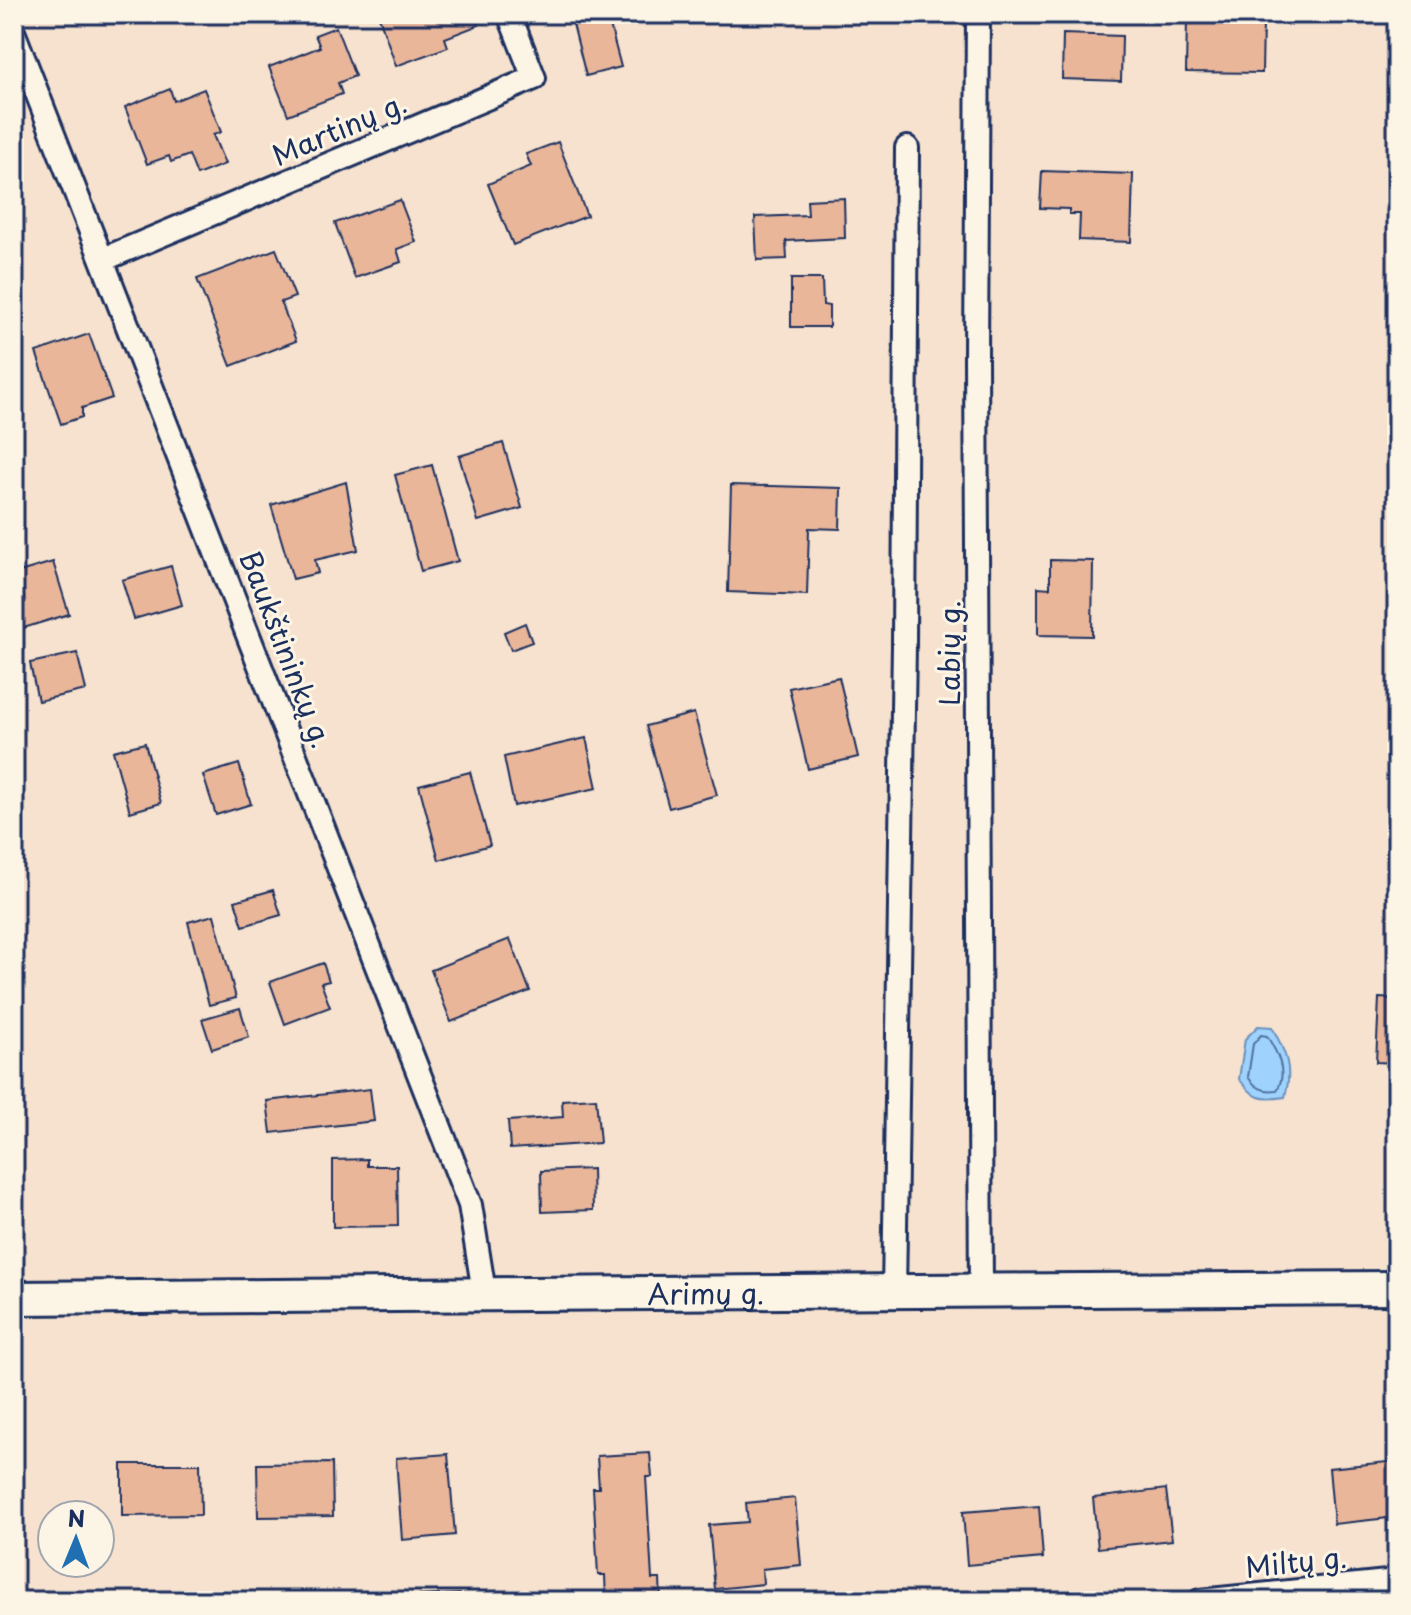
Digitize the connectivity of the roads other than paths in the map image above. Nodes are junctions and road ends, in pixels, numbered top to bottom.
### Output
1 (509, 14) edge
2 (978, 14) edge
3 (14, 34) edge
4 (907, 148) dead end
5 (104, 259) junction
6 (1397, 1288) edge
7 (484, 1292) junction
8 (981, 1292) junction
9 (894, 1293) junction
10 (14, 1298) edge
11 (1397, 1581) edge
12 (1200, 1601) edge

1 - 5 street, Martinų g.
2 - 8 street, Labių g.
3 - 5 street, Baukštininkų g.
4 - 9 street
5 - 7 street, Baukštininkų g.
6 - 8 main road, Arimų g.
7 - 9 main road, Arimų g.
7 - 10 main road, Arimų g.
8 - 9 main road, Arimų g.
11 - 12 street, Miltų g.

